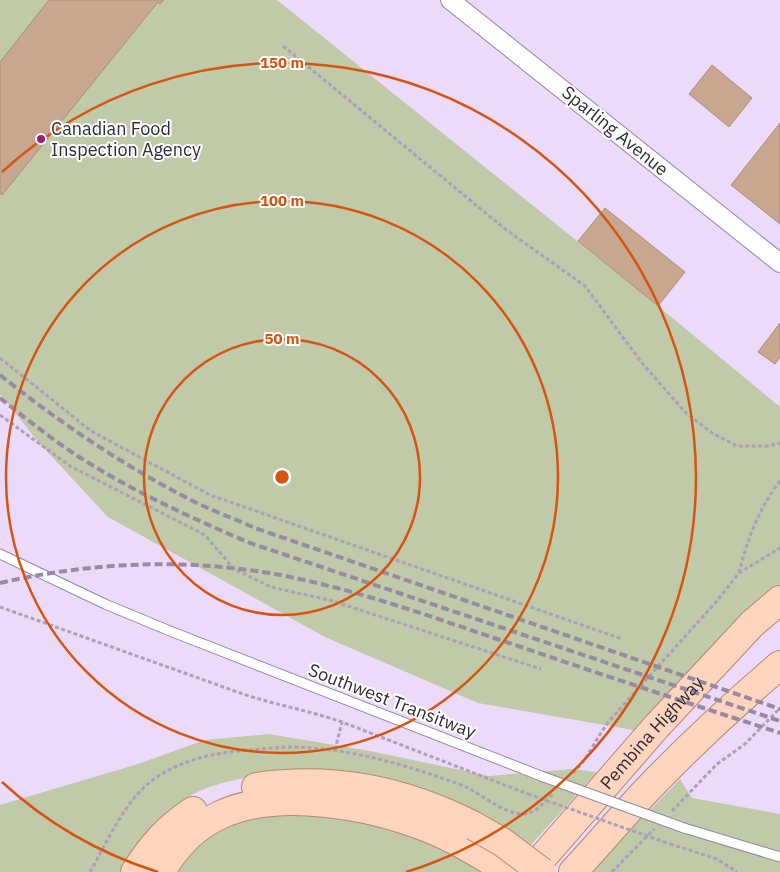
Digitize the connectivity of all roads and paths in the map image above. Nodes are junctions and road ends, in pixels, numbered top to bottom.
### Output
1 (450, 0) edge
2 (283, 46) dead end
3 (780, 263) edge
4 (0, 358) edge
5 (0, 415) edge
6 (780, 443) edge
7 (780, 481) edge
8 (0, 554) edge
9 (739, 573) dead end
10 (780, 600) edge
11 (0, 607) edge
12 (622, 639) dead end
13 (780, 665) edge
14 (541, 670) dead end
15 (780, 708) edge
16 (342, 722) junction
17 (335, 750) dead end
18 (671, 811) dead end
19 (658, 825) dead end
20 (467, 834) junction
21 (780, 856) edge
22 (135, 872) edge
23 (161, 872) edge
24 (508, 872) edge
25 (530, 872) edge
26 (542, 872) edge
27 (573, 872) edge
28 (612, 872) edge
29 (737, 872) edge

1 - 3 street, Sparling Avenue
2 - 6 path
4 - 12 path
5 - 14 path
7 - 9 path
8 - 21 lane, Southwest Transitway, bridge
10 - 25 main road, Pembina Highway
11 - 16 path
13 - 27 main road, Pembina Highway
15 - 18 path
16 - 17 path
16 - 29 path, bridge
19 - 28 path
20 - 22 main road
20 - 23 main road
20 - 24 main road
20 - 26 main road, bridge

